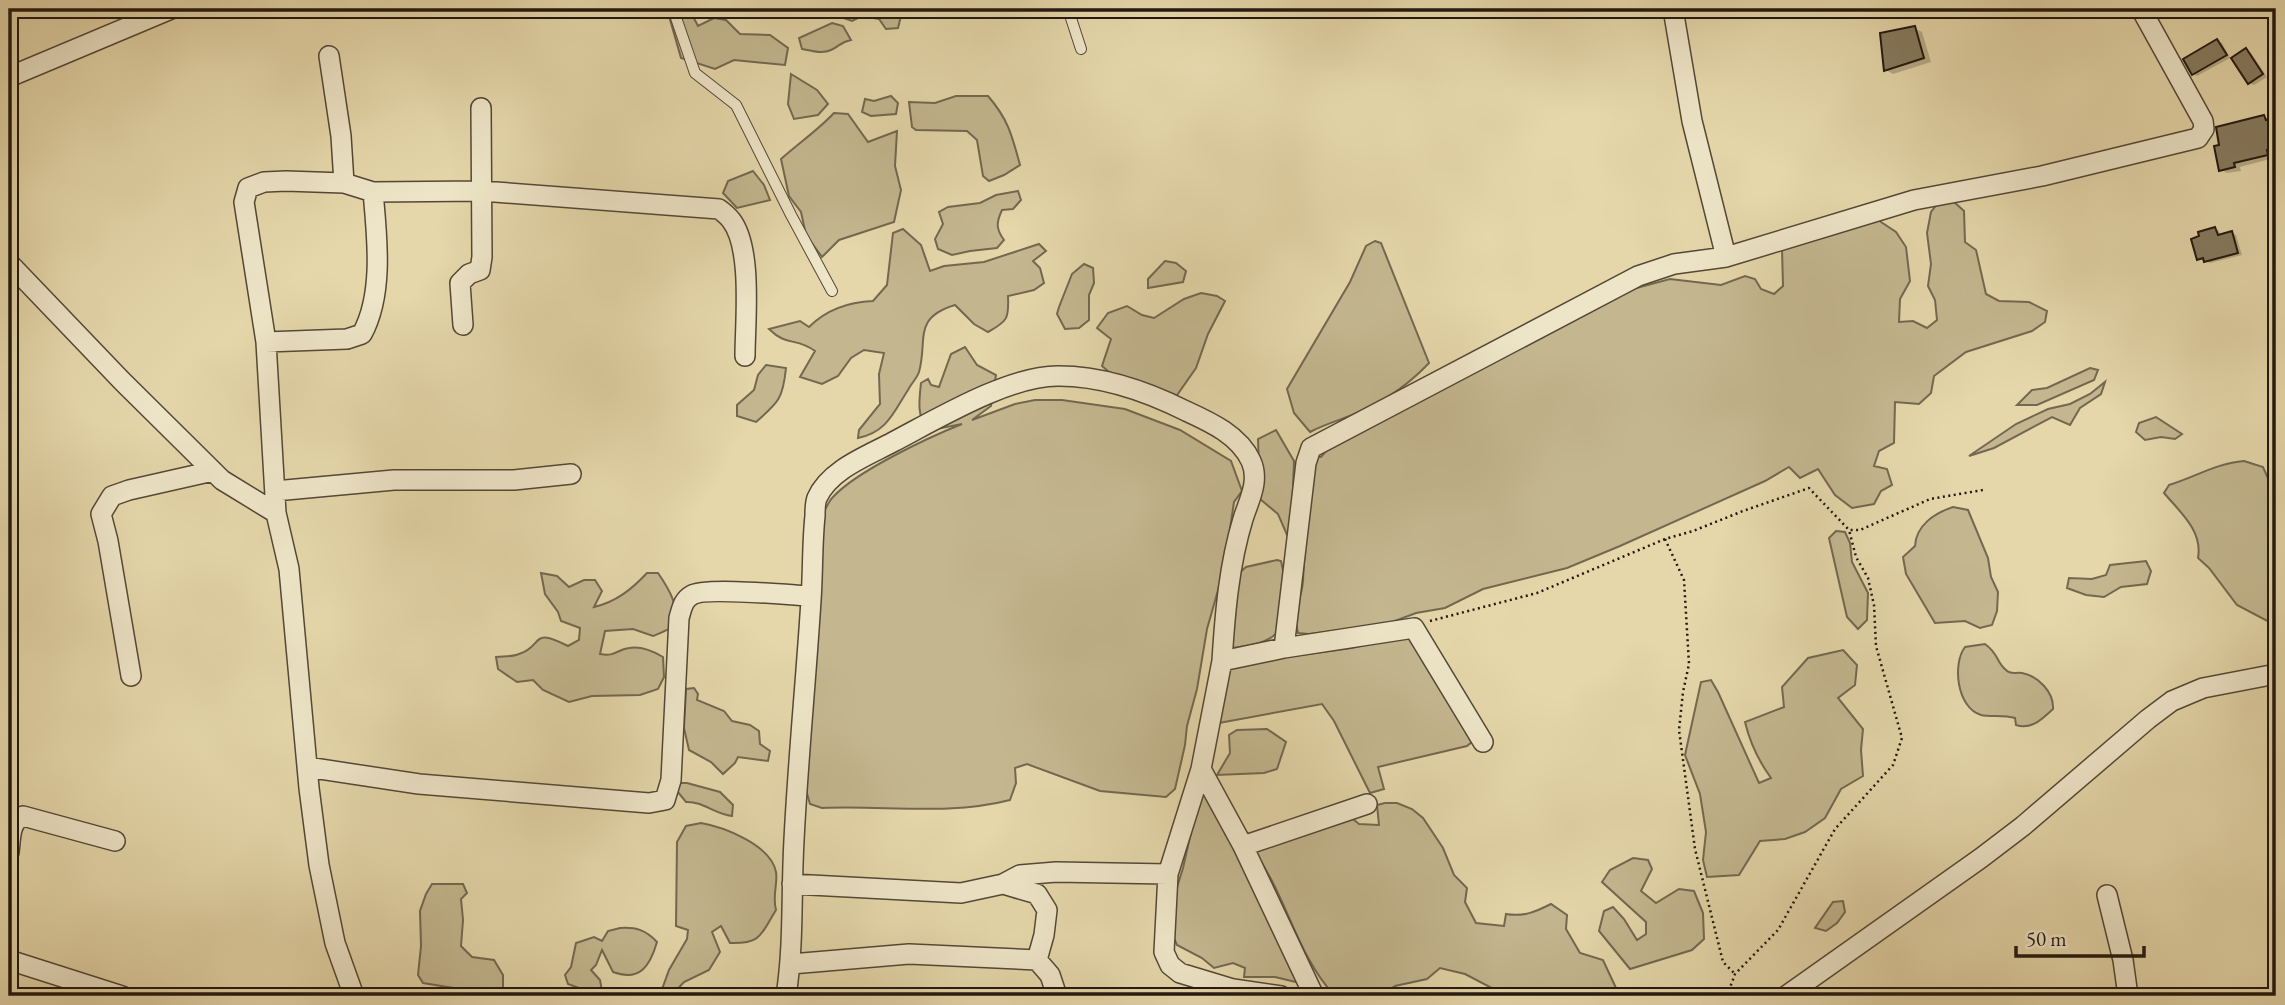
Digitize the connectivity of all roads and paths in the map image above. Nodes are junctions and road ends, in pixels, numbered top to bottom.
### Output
1 (171, 9) edge
2 (673, 9) edge
3 (1068, 9) edge
4 (1673, 9) edge
5 (2141, 9) edge
6 (1081, 49) dead end
7 (329, 56) dead end
8 (9, 77) edge
9 (481, 108) dead end
10 (344, 183) junction
11 (482, 191) junction
12 (373, 192) junction
13 (1726, 257) junction
14 (10, 272) edge
15 (832, 291) dead end
16 (463, 326) dead end
17 (266, 342) junction
18 (745, 356) dead end
19 (213, 471) junction
20 (571, 474) dead end
21 (1983, 490) dead end
22 (275, 491) junction
23 (276, 513) junction
24 (1849, 530) junction
25 (1665, 539) junction
26 (811, 596) junction
27 (1414, 628) junction
28 (1284, 648) junction
29 (1222, 661) junction
30 (2276, 674) edge
31 (131, 676) dead end
32 (1483, 742) dead end
33 (307, 767) junction
34 (1201, 769) junction
35 (1367, 804) dead end
36 (115, 841) dead end
37 (1243, 846) junction
38 (9, 852) edge
39 (1168, 874) junction
40 (792, 884) junction
41 (1003, 884) junction
42 (2107, 895) dead end
43 (9, 960) edge
44 (1037, 960) junction
45 (791, 964) junction
46 (1735, 974) junction
47 (122, 996) edge
48 (354, 996) edge
49 (786, 996) edge
50 (1057, 996) edge
51 (1281, 996) edge
52 (1314, 996) edge
53 (1727, 996) edge
54 (1786, 996) edge
55 (2128, 996) edge

1 - 8 street
2 - 15 lane
3 - 6 lane
4 - 13 street
5 - 13 street
7 - 10 street
9 - 11 street
10 - 12 street
10 - 17 street
11 - 12 street
11 - 16 street
11 - 18 street
12 - 17 street
13 - 28 street
14 - 19 street
17 - 22 street
19 - 23 street
19 - 31 street
20 - 22 street
21 - 24 path
22 - 23 street
23 - 33 street
24 - 25 path
24 - 46 path
25 - 27 path
25 - 46 path
26 - 29 street
26 - 33 street
26 - 40 street
27 - 28 street
27 - 32 street
28 - 29 street
29 - 34 street
30 - 54 street
33 - 48 street
34 - 37 street
34 - 39 street
35 - 37 street
36 - 38 street
37 - 52 street
39 - 41 street
39 - 51 street
40 - 41 street
40 - 45 street
41 - 44 street
42 - 55 street
43 - 47 street
44 - 45 street
44 - 50 street
45 - 49 street
46 - 53 path

